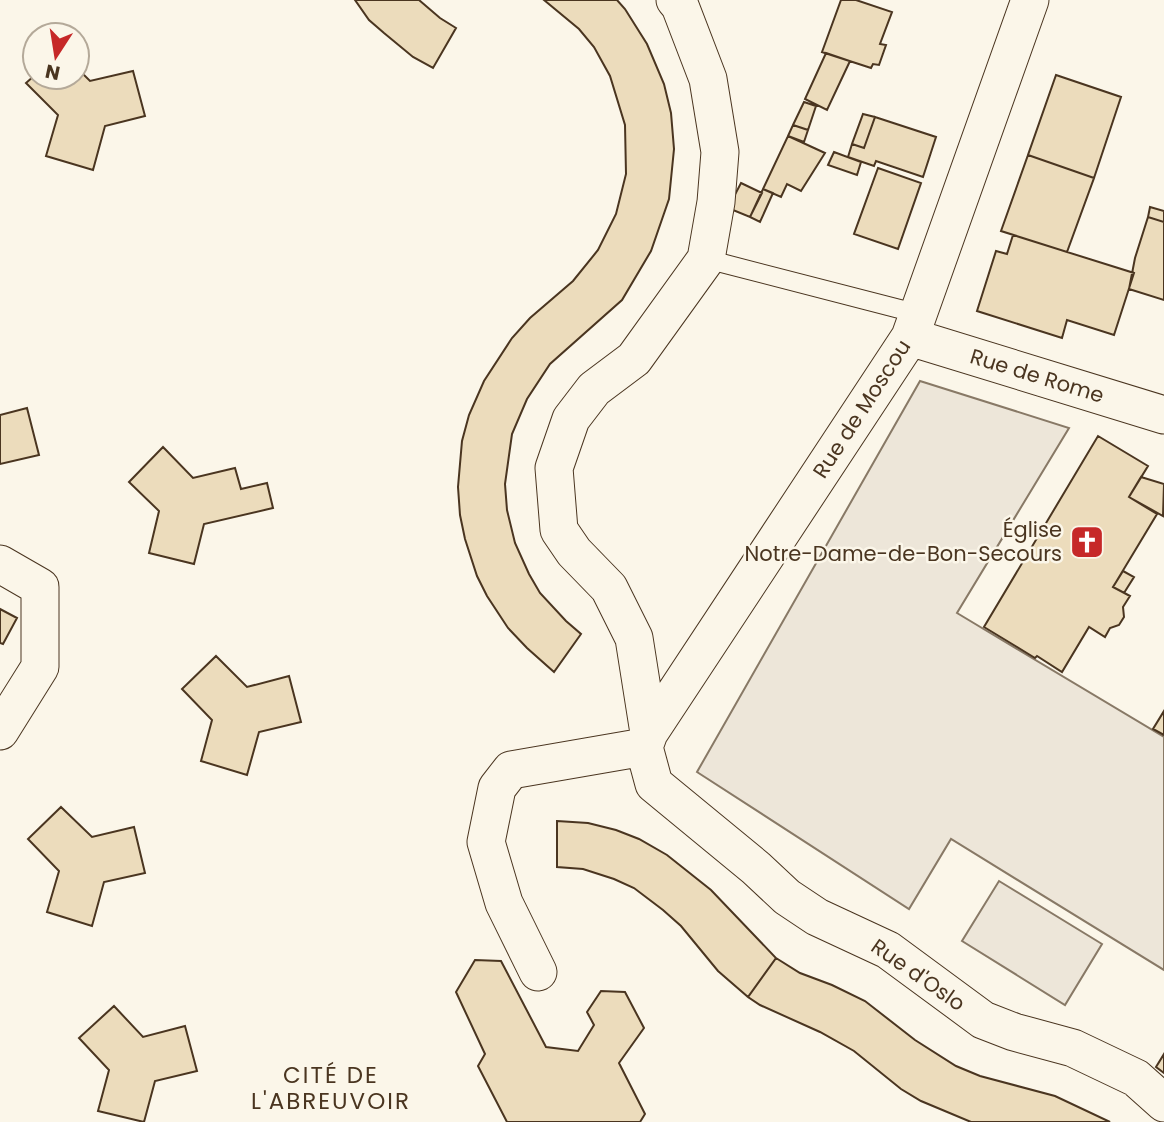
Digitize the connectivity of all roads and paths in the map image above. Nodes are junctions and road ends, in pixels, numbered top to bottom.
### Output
1 (675, 0) edge
2 (1030, 0) edge
3 (706, 259) junction
4 (914, 326) junction
5 (1164, 415) edge
6 (0, 564) edge
7 (0, 732) edge
8 (647, 740) junction
9 (538, 972) dead end
10 (1164, 1103) edge

1 - 3 street
2 - 4 street, Rue de Moscou
3 - 4 lane
3 - 8 street, Rue d'Oslo
4 - 5 street, Rue de Rome
4 - 8 street, Rue de Moscou
6 - 7 street
8 - 9 street
8 - 10 street, Rue d'Oslo

